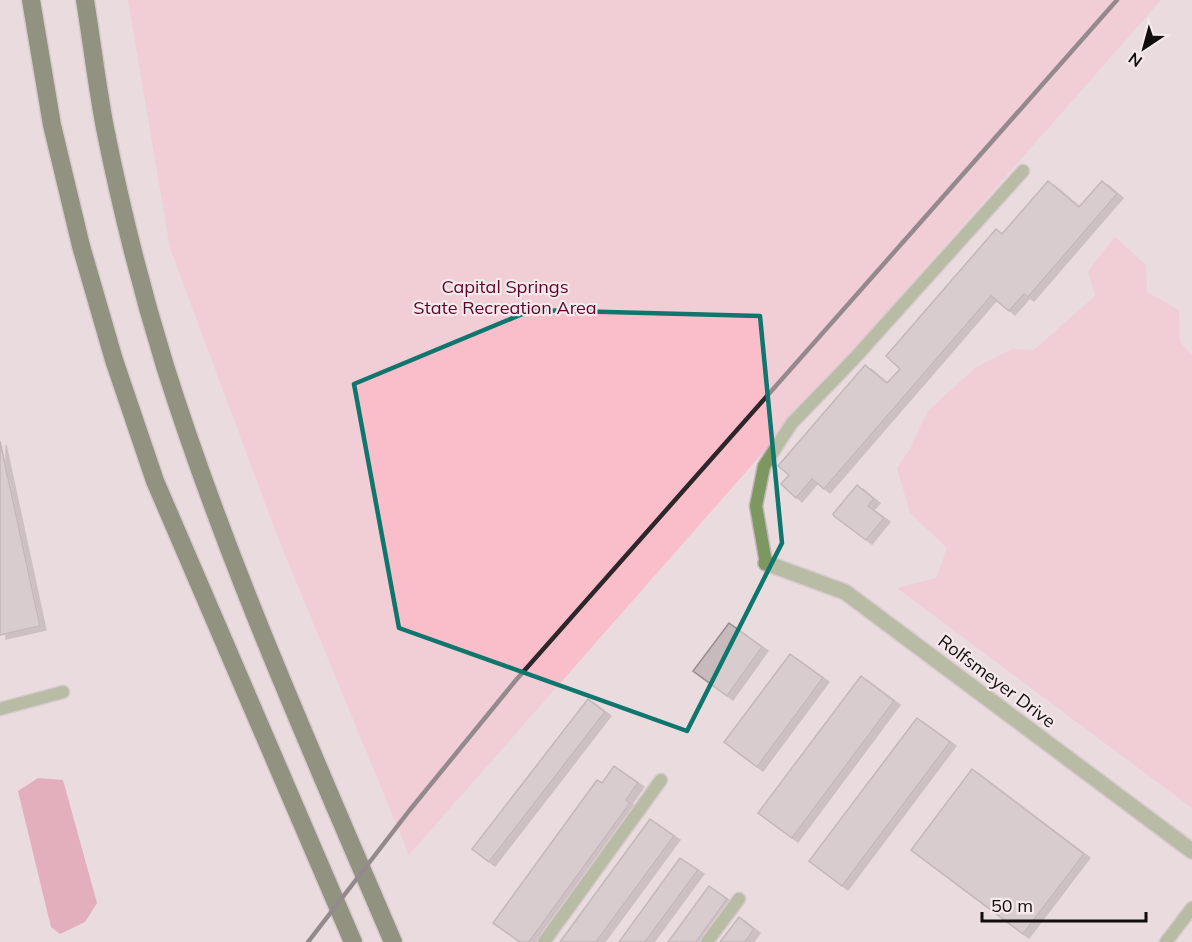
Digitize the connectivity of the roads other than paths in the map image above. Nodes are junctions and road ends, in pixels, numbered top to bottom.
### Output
1 (31, 0) edge
2 (85, 0) edge
3 (1023, 171) dead end
4 (766, 563) joint
5 (63, 692) dead end
6 (0, 710) edge
7 (661, 780) dead end
8 (1192, 851) edge
9 (739, 899) dead end
10 (1192, 908) edge
11 (353, 942) edge
12 (393, 942) edge
13 (544, 942) edge
14 (708, 942) edge
15 (1166, 942) edge

1 - 11 highway
2 - 12 highway
3 - 4 lane
4 - 8 street, Rolfsmeyer Drive
5 - 6 lane
7 - 13 lane
9 - 14 lane
10 - 15 lane

